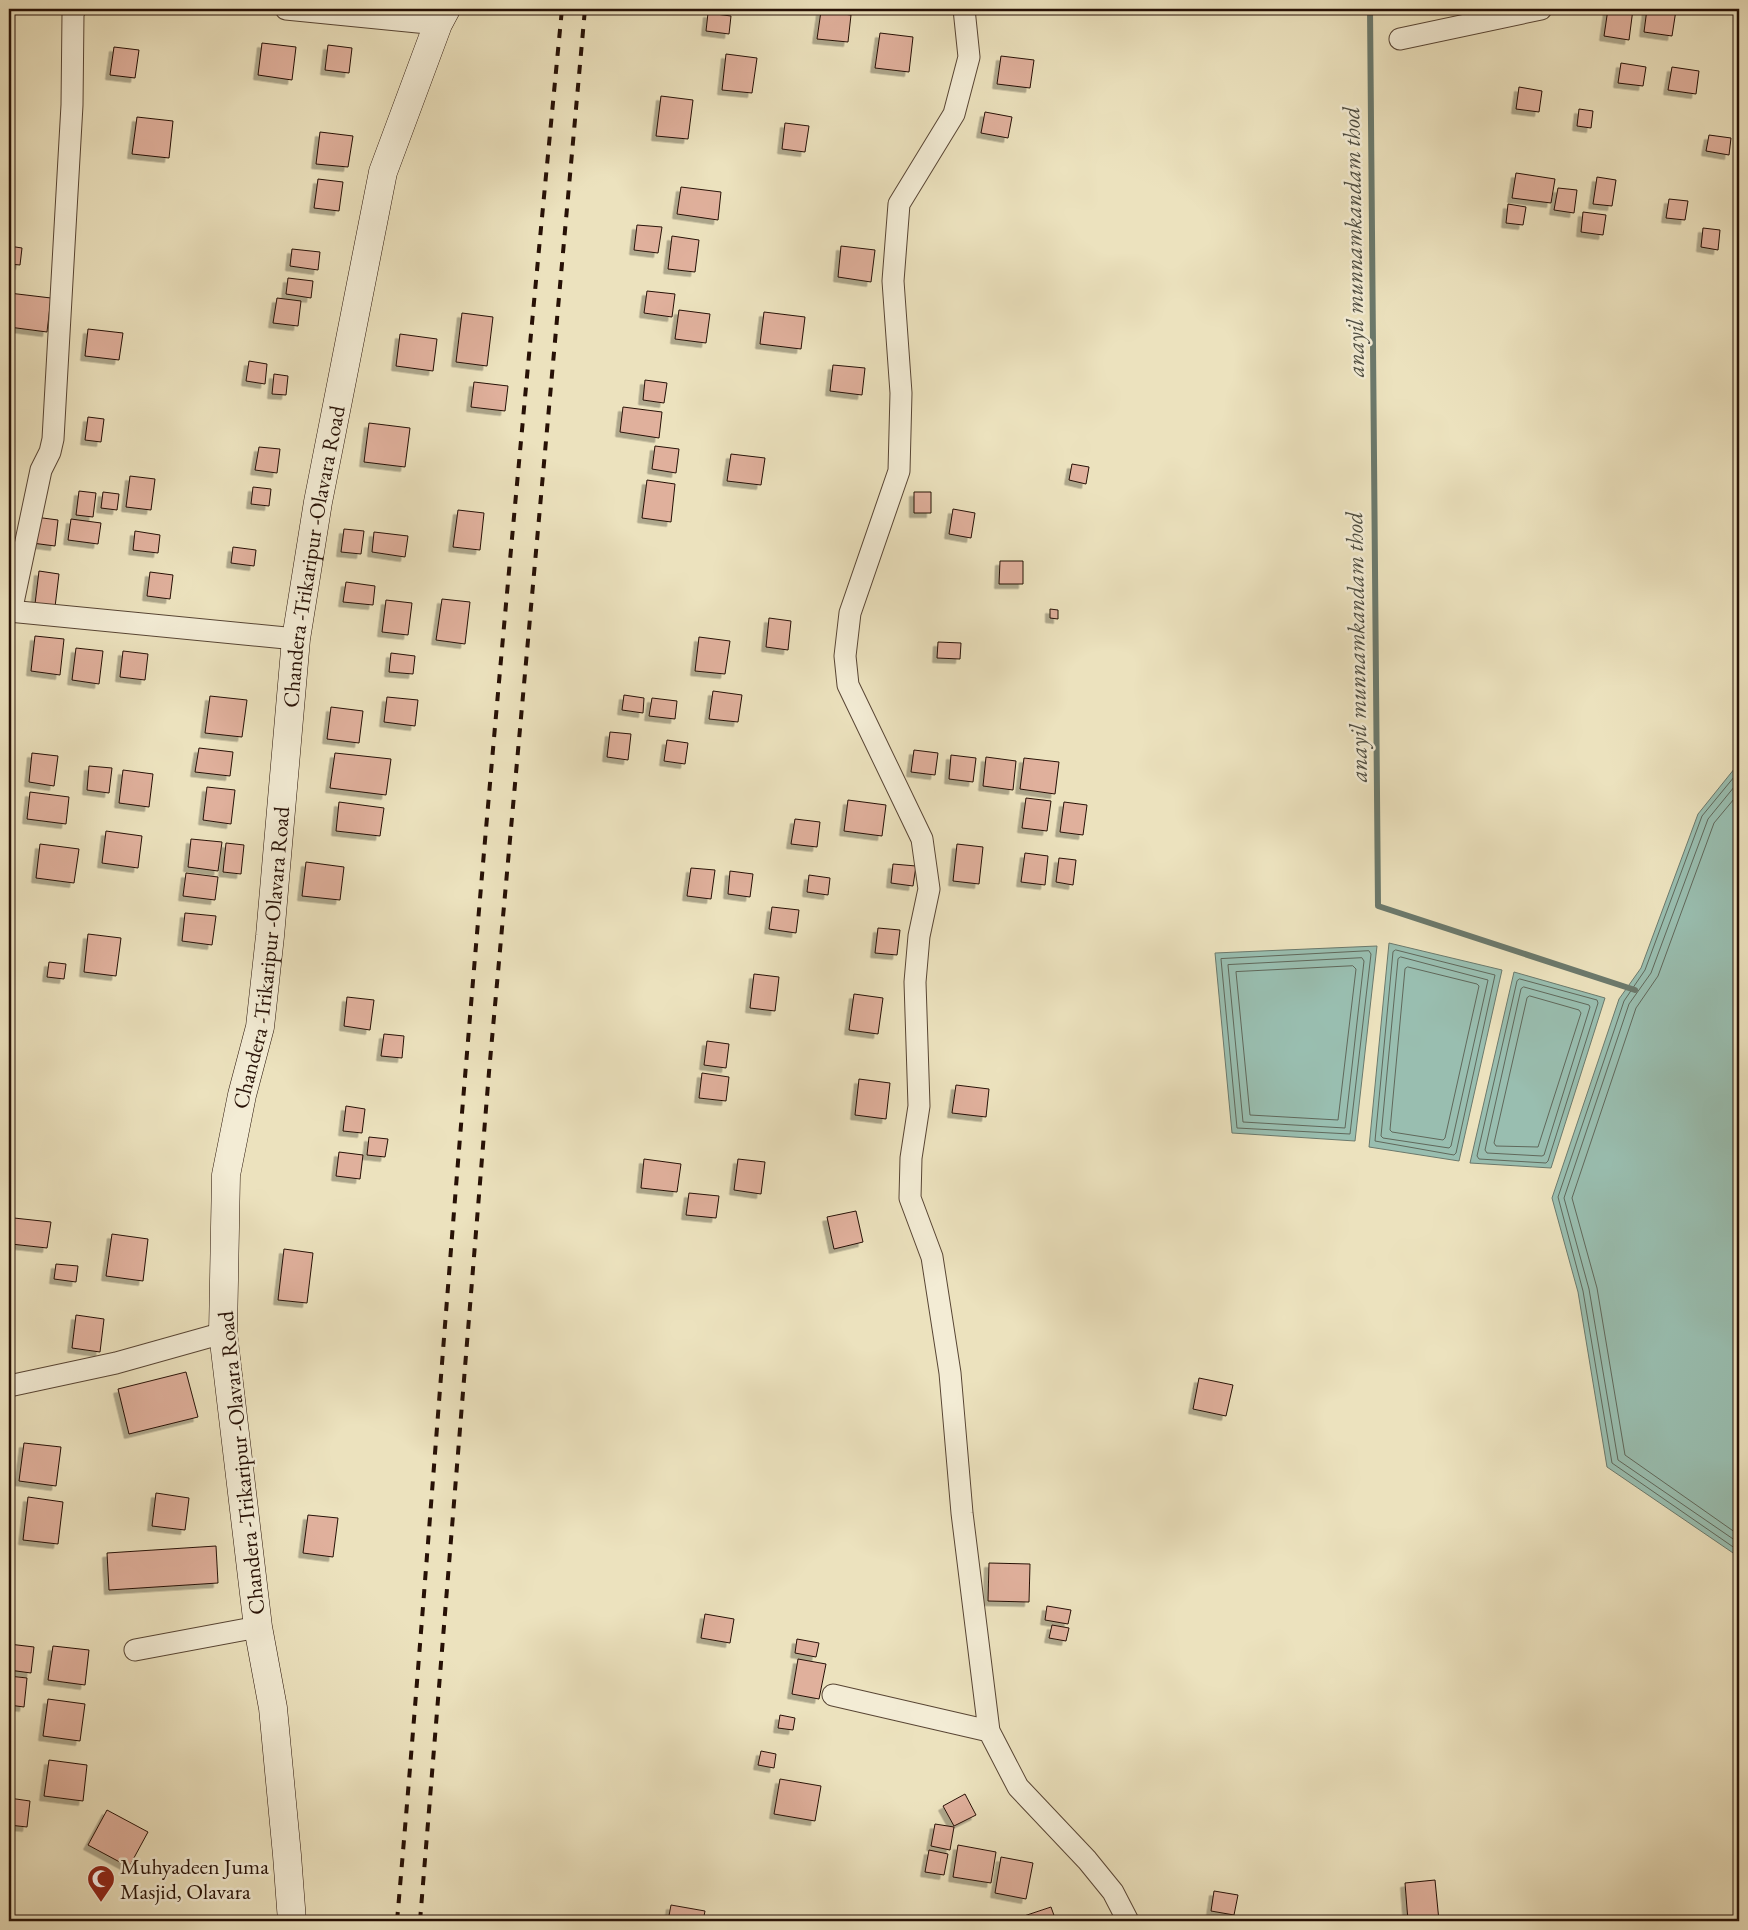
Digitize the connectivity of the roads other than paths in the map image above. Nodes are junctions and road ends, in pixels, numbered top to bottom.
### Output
1 (76, 9) edge
2 (286, 9) edge
3 (964, 9) edge
4 (1541, 9) edge
5 (442, 17) edge
6 (1400, 39) dead end
7 (10, 612) edge
8 (296, 639) junction
9 (223, 1332) junction
10 (9, 1386) edge
11 (258, 1627) junction
12 (135, 1650) dead end
13 (833, 1695) dead end
14 (989, 1731) junction
15 (292, 1921) edge
16 (1128, 1921) edge

1 - 7 street
2 - 5 street
3 - 14 street
4 - 6 street
5 - 8 main road, Chandera -Trikaripur -Olavara Road
7 - 8 street
8 - 9 main road, Chandera -Trikaripur -Olavara Road
9 - 10 street
9 - 11 main road, Chandera -Trikaripur -Olavara Road
11 - 12 street
11 - 15 main road, Chandera -Trikaripur -Olavara Road
13 - 14 street
14 - 16 street

